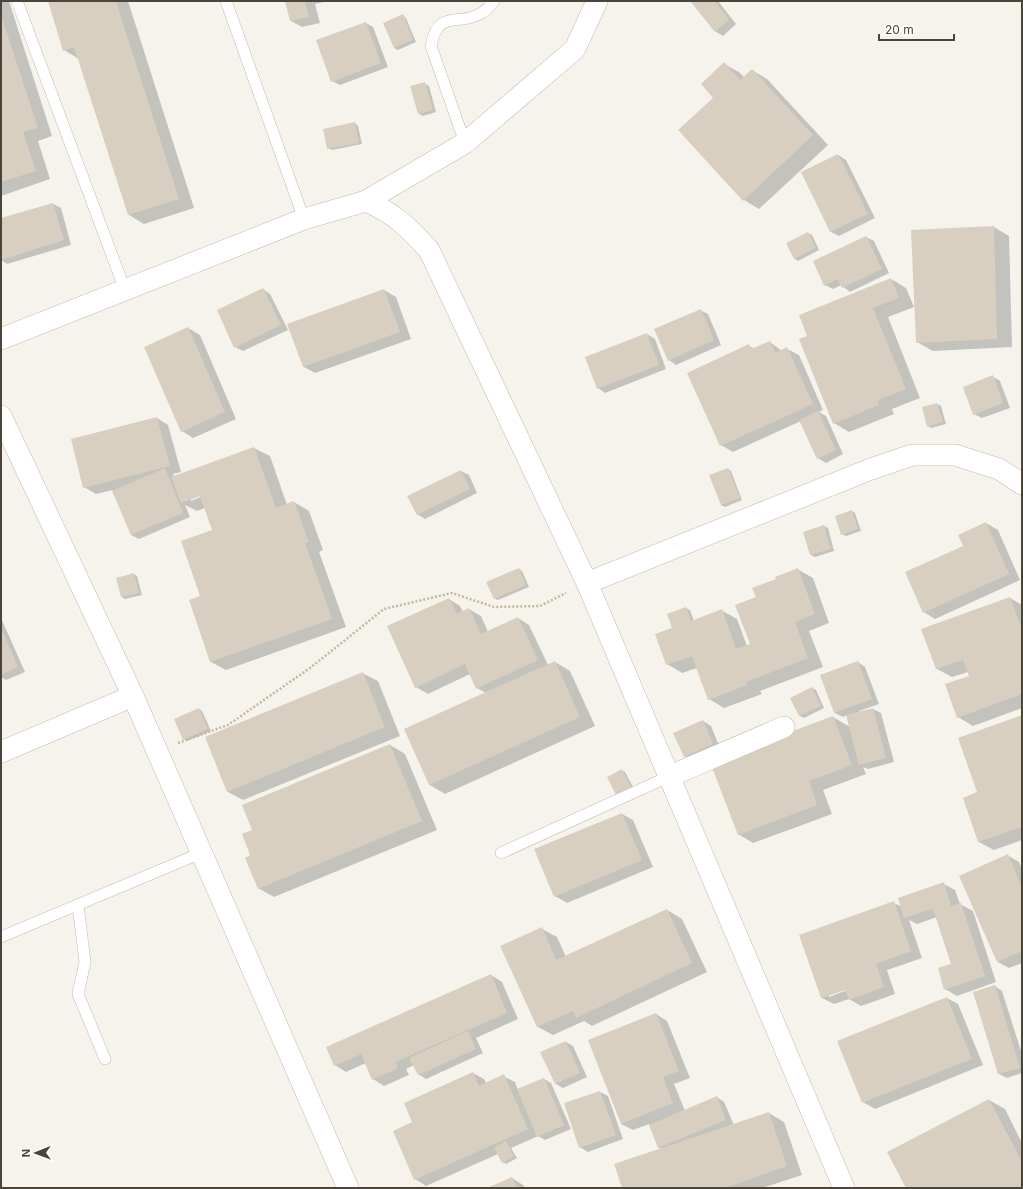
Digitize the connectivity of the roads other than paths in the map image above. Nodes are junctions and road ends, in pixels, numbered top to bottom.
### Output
1 (17, 1) edge
2 (226, 1) edge
3 (494, 1) edge
4 (597, 1) edge
5 (465, 143) junction
6 (366, 201) junction
7 (304, 219) junction
8 (125, 290) junction
9 (1, 339) edge
10 (1, 416) edge
11 (1022, 484) edge
12 (588, 583) junction
13 (133, 696) junction
14 (784, 727) dead end
15 (1, 752) edge
16 (670, 776) junction
17 (201, 852) junction
18 (501, 853) dead end
19 (78, 905) junction
20 (1, 937) edge
21 (105, 1059) dead end
22 (348, 1188) edge
23 (844, 1188) edge

1 - 8 lane
2 - 7 lane
3 - 5 lane
4 - 5 street
5 - 6 street
6 - 7 street
6 - 12 street
7 - 8 street
8 - 9 street
10 - 13 street
11 - 12 street
12 - 16 street
13 - 15 street
13 - 17 street
14 - 16 street
16 - 18 lane
16 - 23 street
17 - 19 lane
17 - 22 street
19 - 20 lane
19 - 21 lane

